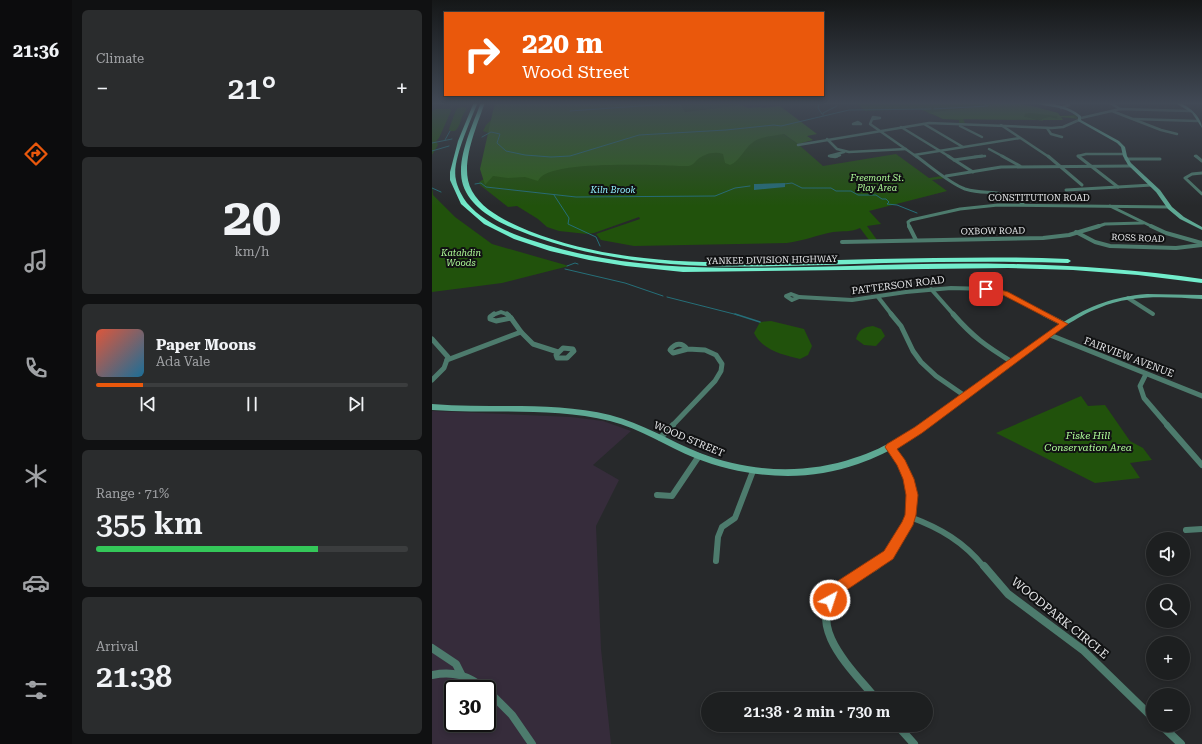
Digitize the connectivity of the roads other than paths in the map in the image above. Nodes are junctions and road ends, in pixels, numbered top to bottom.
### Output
1 (464, 137) edge
2 (472, 137) edge
3 (842, 137) edge
4 (888, 137) edge
5 (917, 137) edge
6 (946, 137) edge
7 (1059, 137) edge
8 (1110, 137) edge
9 (1020, 138) joint
10 (1062, 138) dead end
11 (827, 139) junction
12 (798, 145) dead end
13 (963, 147) junction
14 (906, 149) junction
15 (989, 149) dead end
16 (939, 150) junction
17 (844, 152) junction
18 (840, 155) dead end
19 (914, 155) junction
20 (985, 156) dead end
21 (1195, 156) dead end
22 (1125, 157) junction
23 (1160, 159) dead end
24 (954, 160) junction
25 (1202, 161) edge
26 (1020, 166) junction
27 (1059, 166) junction
28 (1090, 166) junction
29 (1131, 166) junction
30 (973, 172) junction
31 (1202, 173) edge
32 (946, 176) junction
33 (1082, 185) dead end
34 (1152, 185) junction
35 (1118, 187) junction
36 (1066, 190) dead end
37 (1202, 194) edge
38 (1024, 205) junction
39 (1109, 206) junction
40 (1168, 207) junction
41 (1143, 222) junction
42 (1202, 229) edge
43 (1076, 232) junction
44 (916, 240) junction
45 (842, 242) dead end
46 (1202, 244) edge
47 (1202, 275) edge
48 (1202, 280) edge
49 (931, 289) junction
50 (799, 296) dead end
51 (878, 297) junction
52 (1202, 297) edge
53 (1128, 298) junction
54 (1153, 314) dead end
55 (511, 318) dead end
56 (1064, 324) junction
57 (521, 332) junction
58 (1050, 335) junction
59 (432, 339) edge
60 (687, 349) dead end
61 (558, 352) dead end
62 (447, 360) junction
63 (1012, 362) junction
64 (1146, 374) junction
65 (432, 380) edge
66 (965, 396) junction
67 (1202, 396) edge
68 (432, 407) edge
69 (660, 438) junction
70 (890, 447) junction
71 (699, 456) junction
72 (1202, 466) edge
73 (753, 471) junction
74 (657, 495) dead end
75 (910, 517) junction
76 (1202, 529) edge
77 (1186, 530) dead end
78 (716, 561) dead end
79 (432, 648) edge
80 (461, 674) junction
81 (432, 675) edge
82 (473, 680) edge
83 (871, 692) edge
84 (496, 698) edge
85 (1146, 711) edge
86 (903, 732) edge
87 (1168, 732) edge
88 (532, 744) edge
89 (914, 744) edge
90 (1181, 744) edge

1 - 48 highway, YANKEE DIVISION HIGHWAY
2 - 47 highway, YANKEE DIVISION HIGHWAY
3 - 11 street
4 - 14 street
5 - 16 street
6 - 13 street
7 - 10 street
8 - 22 street
9 - 13 street
9 - 27 street
11 - 12 street
11 - 17 street
13 - 16 street
14 - 17 street
14 - 19 street
15 - 26 street
16 - 19 street
16 - 24 street
17 - 18 street
19 - 32 street
20 - 24 street
21 - 25 street
22 - 23 street
22 - 28 street
22 - 29 street
24 - 30 street
26 - 27 street
26 - 30 street
27 - 28 street
27 - 33 street
28 - 29 street
28 - 35 street
29 - 34 street
30 - 32 street
31 - 37 street
32 - 38 street
34 - 35 street
34 - 40 street
35 - 36 street
38 - 39 street, CONSTITUTION ROAD
38 - 44 street, CONSTITUTION ROAD
39 - 40 street, CONSTITUTION ROAD
39 - 41 street
40 - 42 street
41 - 43 street, OXBOW ROAD
41 - 46 street
43 - 44 street, OXBOW ROAD
43 - 46 street, ROSS ROAD
44 - 45 street, OXBOW ROAD
49 - 51 street, PATTERSON ROAD
49 - 56 street, PATTERSON ROAD
49 - 63 street
50 - 51 street, PATTERSON ROAD
51 - 66 street
52 - 53 street, WOOD STREET
53 - 54 street
53 - 56 street, WOOD STREET
55 - 57 street
56 - 58 street, WOOD STREET
57 - 61 street
57 - 62 street
58 - 63 street, WOOD STREET
58 - 64 street, FAIRVIEW AVENUE
59 - 62 street
60 - 69 street
62 - 65 street
63 - 66 street, WOOD STREET
64 - 67 street, FAIRVIEW AVENUE
64 - 72 street
66 - 70 street, WOOD STREET
68 - 69 street, WOOD STREET
69 - 71 street, WOOD STREET
70 - 73 street, WOOD STREET
70 - 75 street
71 - 73 street, WOOD STREET
71 - 74 street
73 - 78 street
75 - 83 street
75 - 85 street, WOODPARK CIRCLE
76 - 77 street
79 - 80 street
80 - 81 street
80 - 82 street
84 - 88 street
86 - 89 street
87 - 90 street

